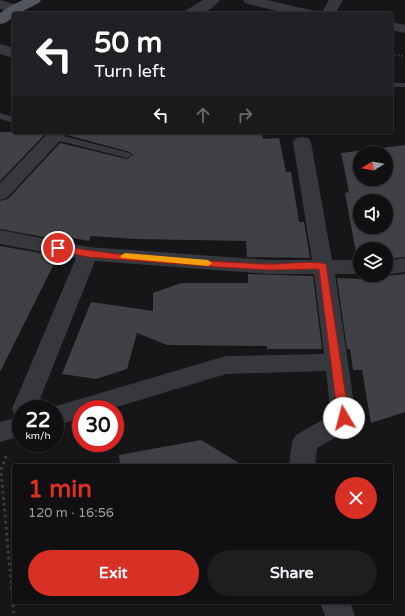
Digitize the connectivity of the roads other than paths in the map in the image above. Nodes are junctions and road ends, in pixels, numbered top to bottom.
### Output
1 (34, 0) edge
2 (213, 0) edge
3 (250, 0) edge
4 (336, 0) edge
5 (1, 2) edge
6 (15, 9) junction
7 (193, 12) edge
8 (293, 12) edge
9 (329, 12) edge
10 (0, 20) edge
11 (393, 26) edge
12 (405, 29) edge
13 (0, 49) edge
14 (12, 52) edge
15 (393, 85) edge
16 (405, 85) edge
17 (0, 116) edge
18 (12, 119) edge
19 (56, 134) edge
20 (60, 134) edge
21 (302, 142) dead end
22 (127, 155) dead end
23 (0, 194) edge
24 (0, 236) edge
25 (88, 254) junction
26 (405, 265) edge
27 (323, 266) junction
28 (353, 267) edge
29 (393, 267) edge
30 (336, 362) junction
31 (25, 400) edge
32 (64, 413) edge
33 (302, 464) edge
34 (336, 604) edge
35 (340, 616) edge

1 - 6 main road
2 - 7 street
3 - 8 street
4 - 9 street
5 - 6 street
6 - 10 main road
11 - 12 street
13 - 14 street
15 - 16 lane
17 - 18 lane
19 - 23 street
20 - 22 lane
21 - 27 street
24 - 25 street
25 - 27 street
25 - 31 street
26 - 29 street
27 - 28 street
27 - 30 street
30 - 32 street
30 - 33 street
34 - 35 street

